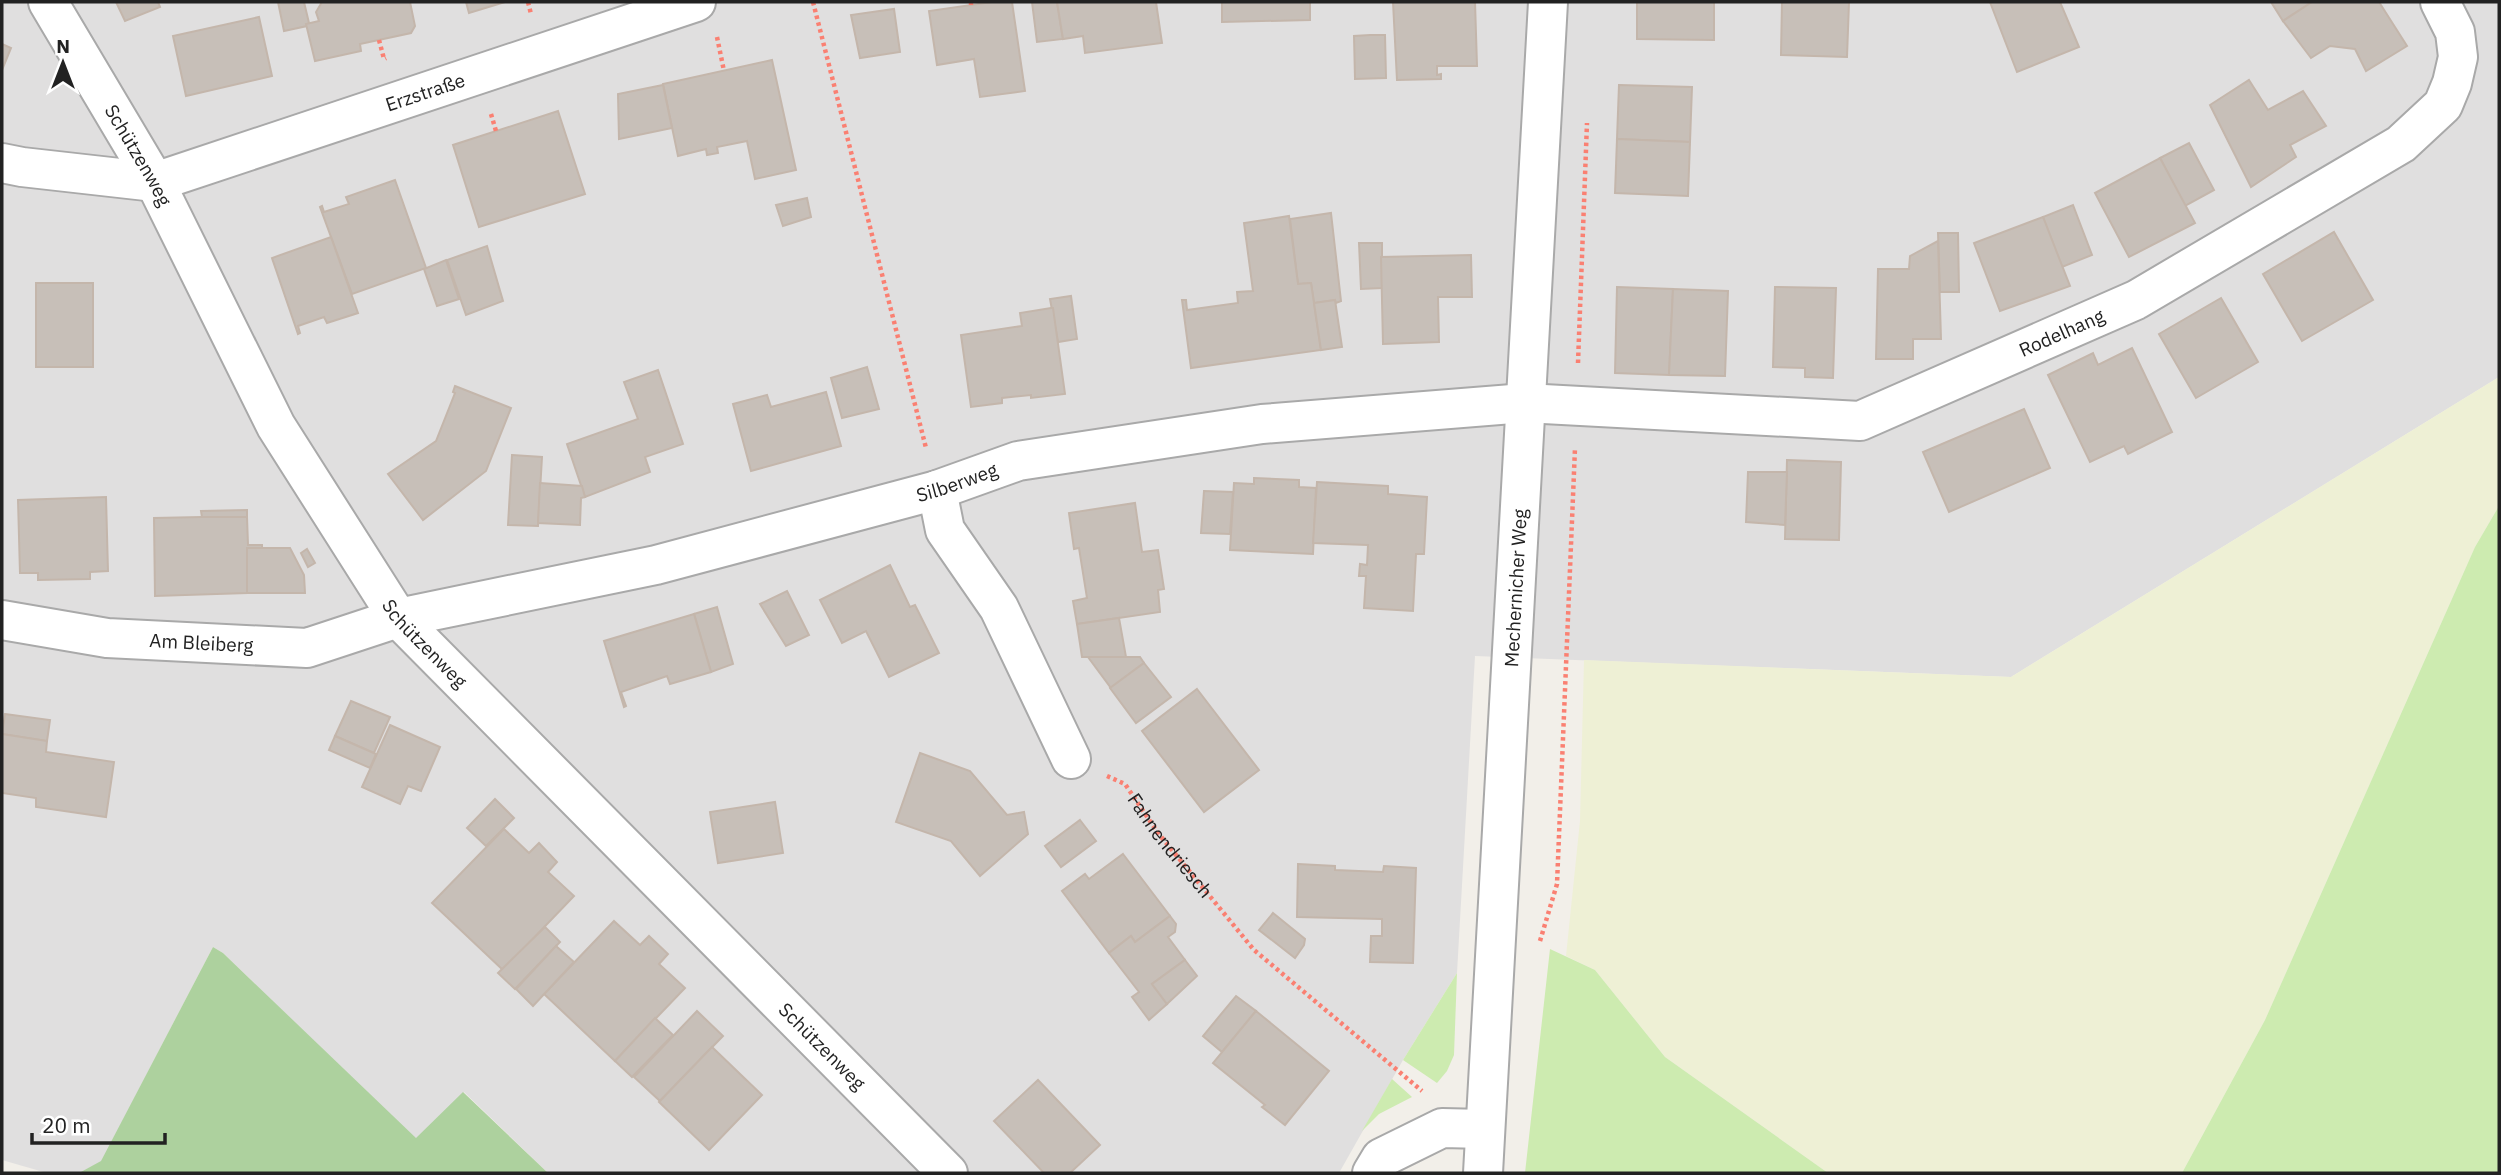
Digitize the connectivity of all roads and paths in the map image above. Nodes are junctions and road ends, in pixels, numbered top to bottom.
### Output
1 (48, 2) edge
2 (696, 2) edge
3 (813, 2) edge
4 (1548, 2) edge
5 (2440, 2) edge
6 (716, 34) dead end
7 (379, 40) dead end
8 (397, 55) dead end
9 (724, 71) dead end
10 (1587, 114) dead end
11 (494, 123) dead end
12 (496, 131) dead end
13 (2, 163) edge
14 (155, 182) junction
15 (1525, 403) junction
16 (1576, 407) junction
17 (937, 490) junction
18 (398, 618) junction
19 (2, 620) edge
20 (1071, 759) joint
21 (1538, 948) dead end
22 (1442, 1128) junction
23 (1485, 1129) junction
24 (948, 1173) edge
25 (1372, 1173) edge
26 (1483, 1173) edge

1 - 14 street, Schützenweg
2 - 14 street, Erzstraße
3 - 17 path
4 - 15 street, Mechernicher Weg
5 - 16 street, Rodelhang
6 - 9 path
7 - 8 path
10 - 16 path
11 - 12 path
13 - 14 street
14 - 18 street, Schützenweg
15 - 16 street, Rodelhang
15 - 17 street, Silberweg
15 - 23 street, Mechernicher Weg
16 - 21 path
17 - 18 street, Silberweg
17 - 20 street
18 - 19 street, Am Bleiberg
18 - 24 street, Schützenweg
20 - 22 path, Fahnendriesch
22 - 23 street
22 - 25 street
23 - 26 street, Mechernicher Weg

